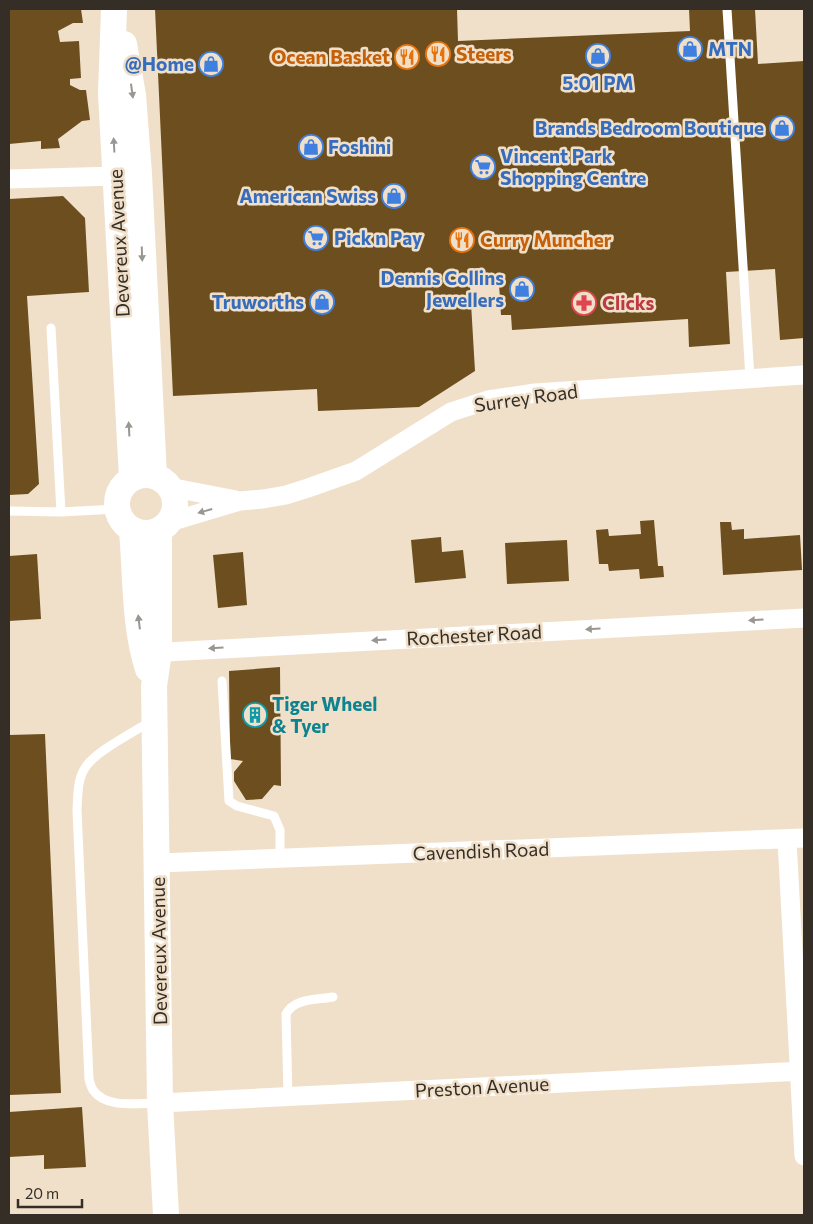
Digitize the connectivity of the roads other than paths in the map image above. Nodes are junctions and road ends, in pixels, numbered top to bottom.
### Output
1 (114, 9) edge
2 (118, 9) edge
3 (727, 9) edge
4 (116, 176) junction
5 (9, 178) edge
6 (51, 328) dead end
7 (804, 375) edge
8 (750, 378) junction
9 (152, 480) junction
10 (240, 501) junction
11 (117, 509) junction
12 (9, 511) edge
13 (61, 512) junction
14 (164, 526) junction
15 (132, 531) junction
16 (804, 618) edge
17 (151, 652) junction
18 (222, 681) dead end
19 (155, 718) junction
20 (796, 839) edge
21 (280, 859) junction
22 (158, 863) junction
23 (333, 997) dead end
24 (802, 1071) edge
25 (288, 1097) junction
26 (160, 1104) junction
27 (804, 1156) edge
28 (166, 1215) edge

4 -> 1 main road, Devereux Avenue
2 -> 9 main road, Devereux Avenue
3 - 8 lane
4 - 5 street
9 -> 4 main road, Devereux Avenue
6 - 13 lane
7 - 8 street, Surrey Road
8 - 10 street, Surrey Road
9 - 10 street, Surrey Road
9 - 11 main road
9 - 14 main road
10 -> 14 street, Surrey Road
11 - 13 lane
11 - 15 main road
12 - 13 lane
14 - 15 main road
14 - 17 main road, Devereux Avenue
17 -> 15 main road, Devereux Avenue
16 -> 17 street, Rochester Road
17 - 19 main road, Devereux Avenue
18 - 21 lane
19 - 22 main road, Devereux Avenue
19 - 26 lane
20 - 21 street, Cavendish Road
20 - 24 street
21 - 22 street, Cavendish Road
22 - 26 main road, Devereux Avenue
23 - 25 lane
24 - 25 street, Preston Avenue
24 - 27 street
25 - 26 street, Preston Avenue
26 - 28 main road, Devereux Avenue

